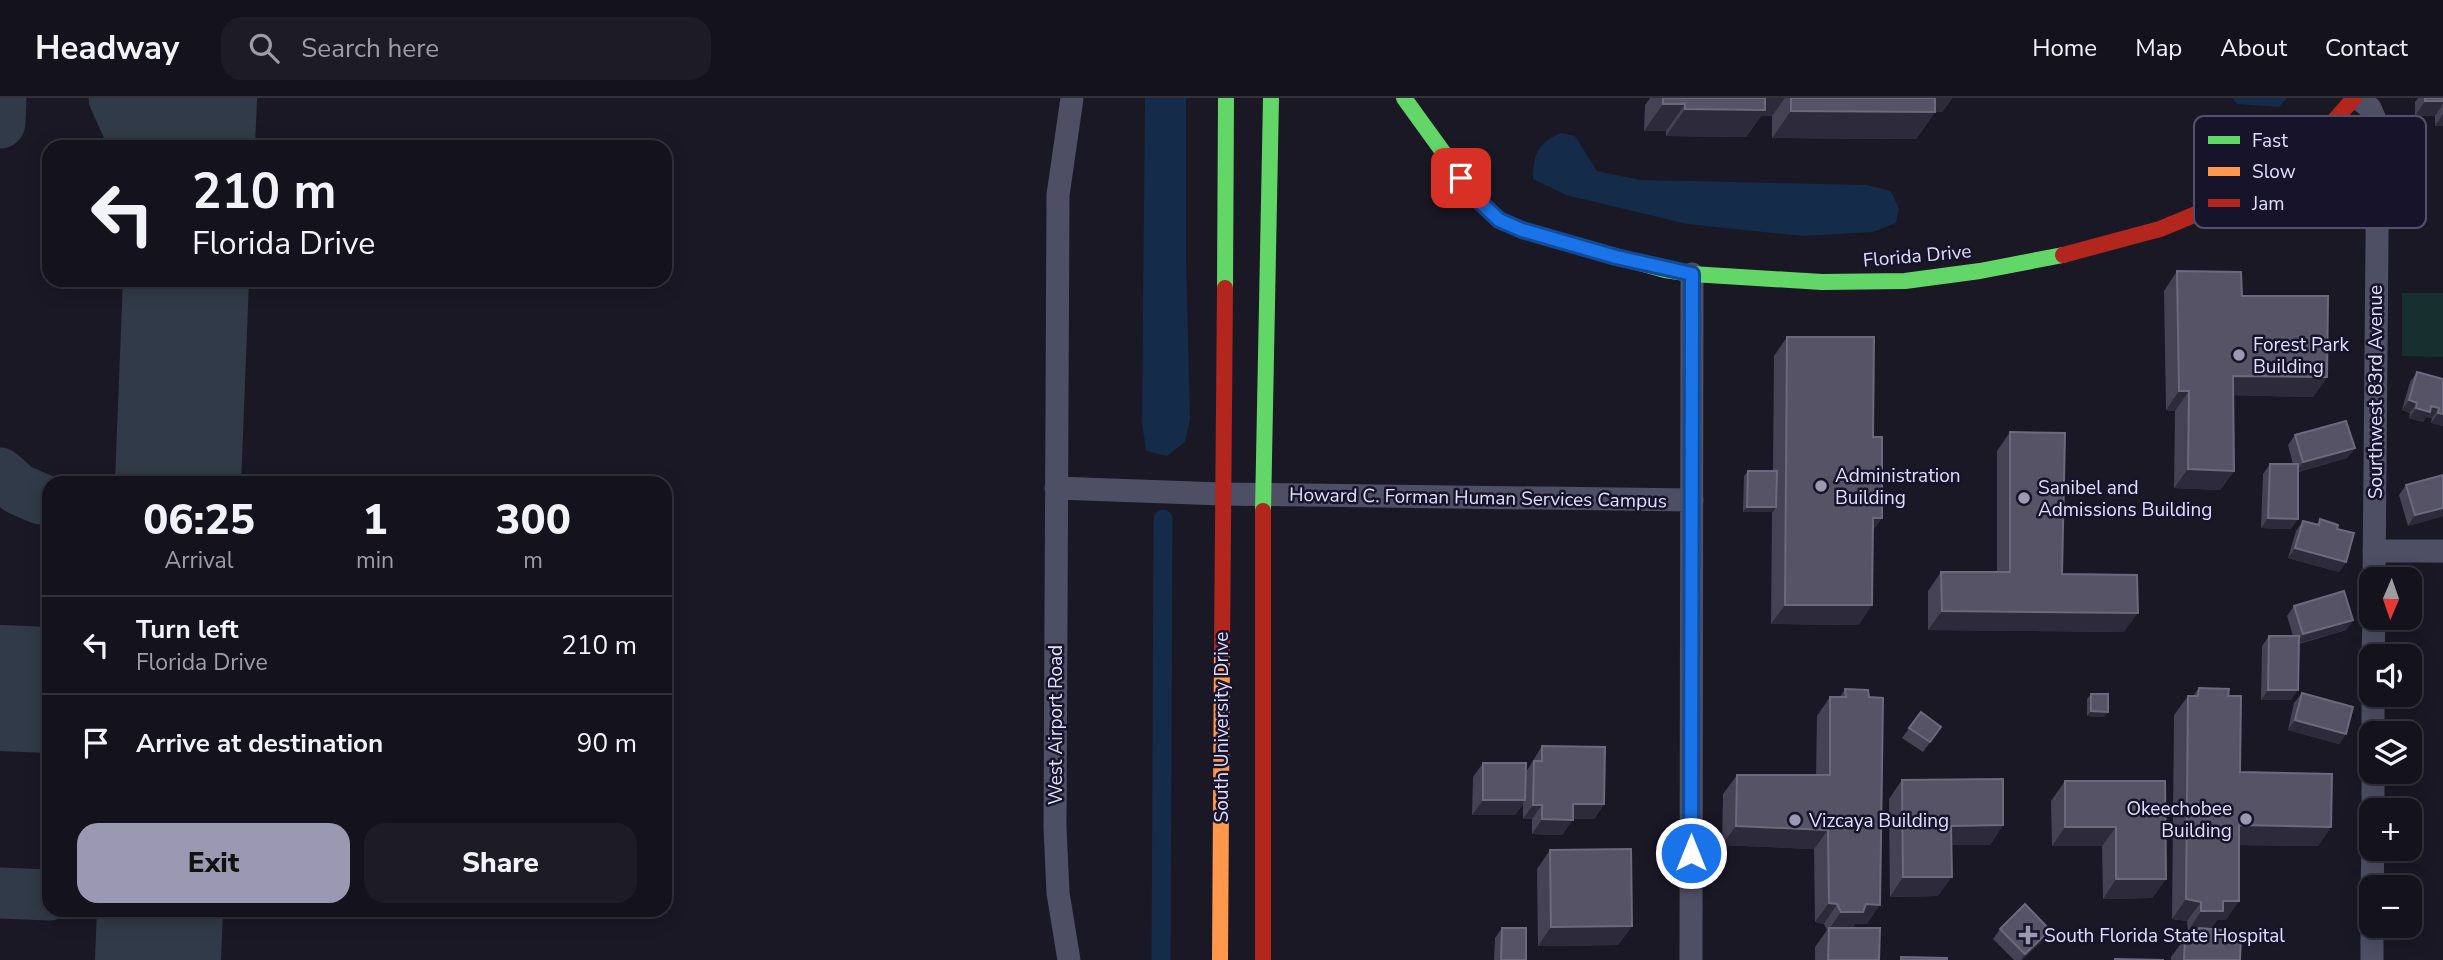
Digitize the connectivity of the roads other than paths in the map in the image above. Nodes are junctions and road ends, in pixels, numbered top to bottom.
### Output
1 (1072, 98) edge
2 (1226, 98) edge
3 (1270, 98) edge
4 (1404, 98) edge
5 (2356, 98) edge
6 (2340, 116) edge
7 (2373, 116) edge
8 (2194, 215) edge
9 (2377, 228) edge
10 (1692, 274) junction
11 (1056, 488) junction
12 (1222, 494) junction
13 (1263, 494) junction
14 (1692, 500) junction
15 (2374, 551) junction
16 (2443, 551) edge
17 (2374, 567) edge
18 (2372, 938) edge
19 (1069, 960) edge
20 (1220, 960) edge
21 (1263, 960) edge
22 (1691, 960) edge
23 (2372, 960) edge

1 - 11 street, West Airport Road
2 - 12 main road, South University Drive
3 - 13 main road
4 - 10 main road, Florida Drive
5 - 6 main road, Florida Drive
5 - 7 street, Sourthwest 83rd Avenue
8 - 10 main road, Florida Drive
9 - 15 street, Sourthwest 83rd Avenue
10 - 14 street
11 - 12 street
11 - 19 street, West Airport Road
12 - 13 street
12 - 20 main road, South University Drive
13 - 14 street, Howard C. Forman Human Services Campus
13 - 21 main road
14 - 22 street
15 - 16 street
15 - 17 street, Sourthwest 83rd Avenue
18 - 23 street

